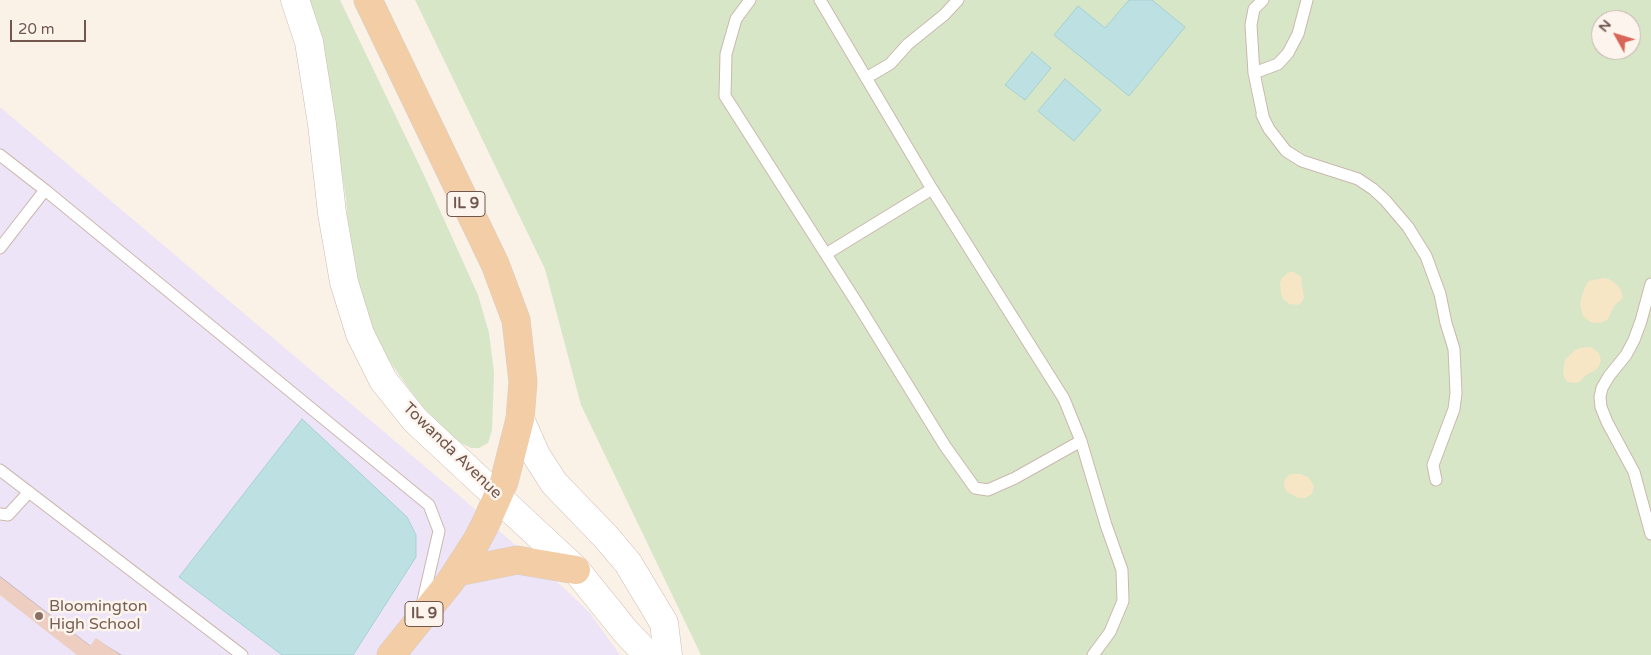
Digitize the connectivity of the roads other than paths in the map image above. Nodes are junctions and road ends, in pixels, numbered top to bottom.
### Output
1 (295, 0) edge
2 (368, 0) edge
3 (750, 0) edge
4 (820, 0) edge
5 (958, 0) edge
6 (1263, 0) edge
7 (1307, 0) edge
8 (946, 5) edge
9 (1254, 73) junction
10 (866, 78) junction
11 (0, 155) edge
12 (932, 189) junction
13 (45, 190) junction
14 (0, 248) edge
15 (826, 254) junction
16 (1651, 284) edge
17 (520, 419) junction
18 (1081, 441) junction
19 (0, 470) edge
20 (1436, 480) dead end
21 (29, 492) junction
22 (498, 496) junction
23 (0, 514) edge
24 (1651, 534) edge
25 (576, 570) junction
26 (457, 572) junction
27 (418, 621) junction
28 (242, 655) edge
29 (391, 655) edge
30 (648, 655) edge
31 (668, 655) edge
32 (1093, 655) edge

1 - 22 main road, Towanda Avenue
2 - 17 main road, IL 9
3 - 15 lane
4 - 10 lane
5 - 8 lane
6 - 9 lane
7 - 9 lane
8 - 10 lane
9 - 20 lane
10 - 12 lane
11 - 13 lane
12 - 15 lane
12 - 18 lane
13 - 14 lane
13 - 27 lane
15 - 18 lane
16 - 24 lane
17 - 22 main road, IL 9
17 - 31 main road
18 - 32 lane
19 - 21 lane
21 - 23 lane
21 - 28 lane
22 - 25 main road, Towanda Avenue
22 - 26 main road, IL 9
25 - 26 main road
25 - 30 main road, Towanda Avenue
26 - 27 main road, IL 9
27 - 29 main road, IL 9

